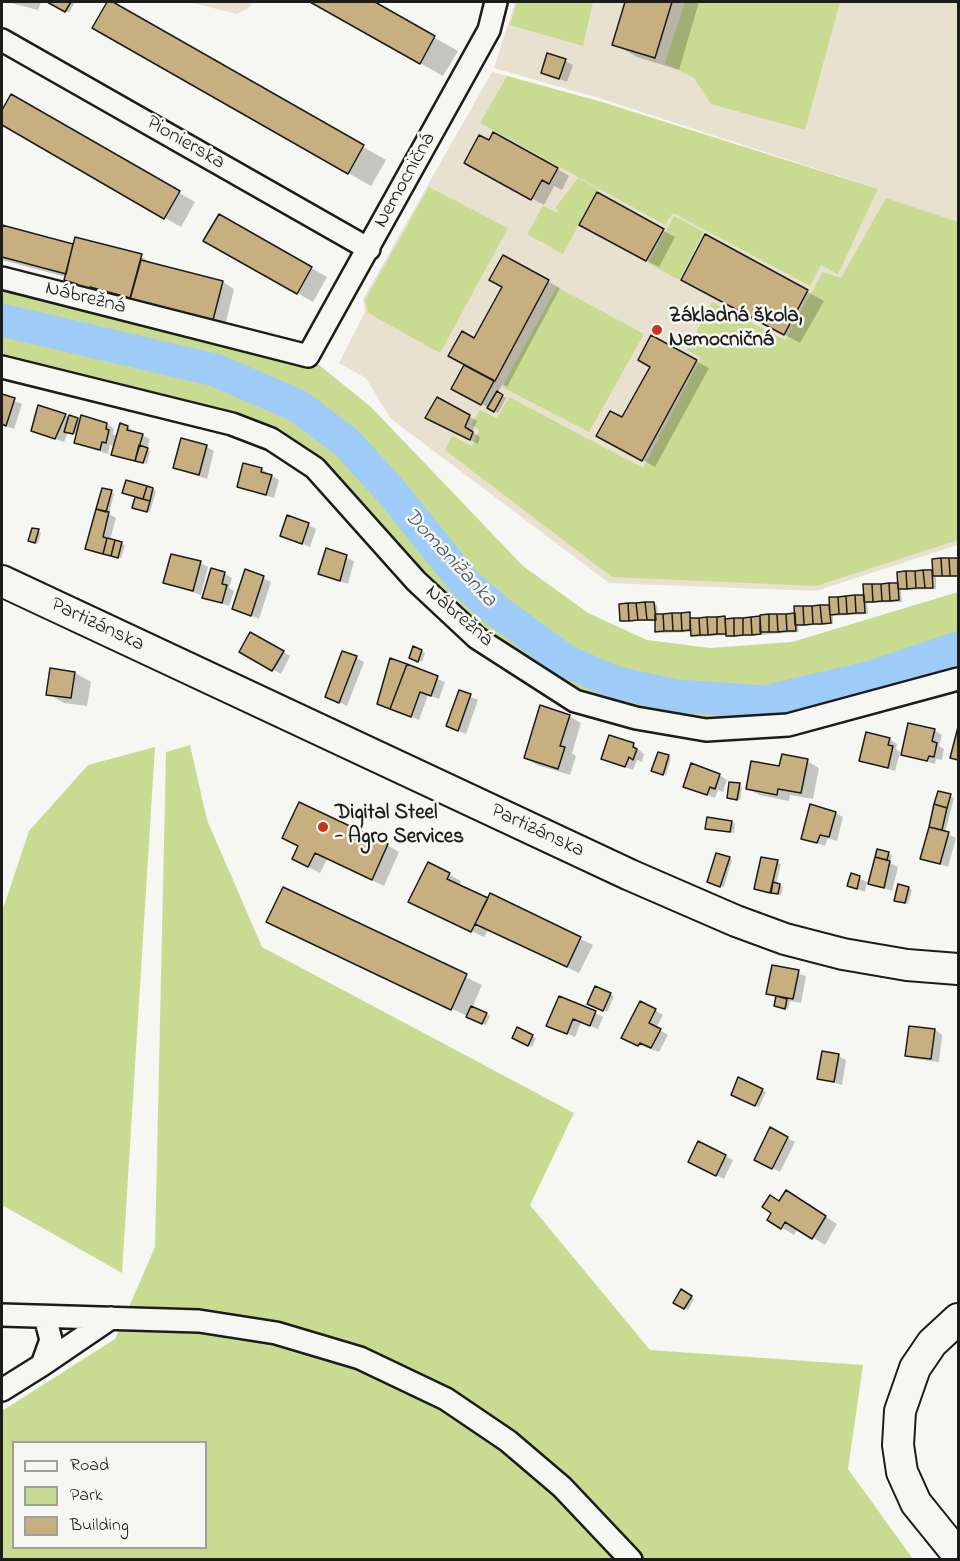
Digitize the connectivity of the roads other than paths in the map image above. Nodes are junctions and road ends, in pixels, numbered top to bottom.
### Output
1 (496, 2) edge
2 (2, 40) edge
3 (369, 249) junction
4 (2, 278) edge
5 (308, 356) joint
6 (2, 367) edge
7 (2, 581) edge
8 (958, 679) edge
9 (958, 969) edge
10 (2, 1315) edge
11 (45, 1317) junction
12 (111, 1318) junction
13 (958, 1318) edge
14 (42, 1365) junction
15 (2, 1390) edge
16 (958, 1555) edge
17 (631, 1560) edge

1 - 3 street, Nemocničná
2 - 3 street, Pionierska
3 - 5 street, Nemocničná
4 - 5 street, Nábrežná
6 - 8 street, Nábrežná
7 - 9 main road, Partizánska
10 - 11 street
11 - 12 street
11 - 14 street
12 - 14 street
12 - 17 street
13 - 16 main road
14 - 15 street

